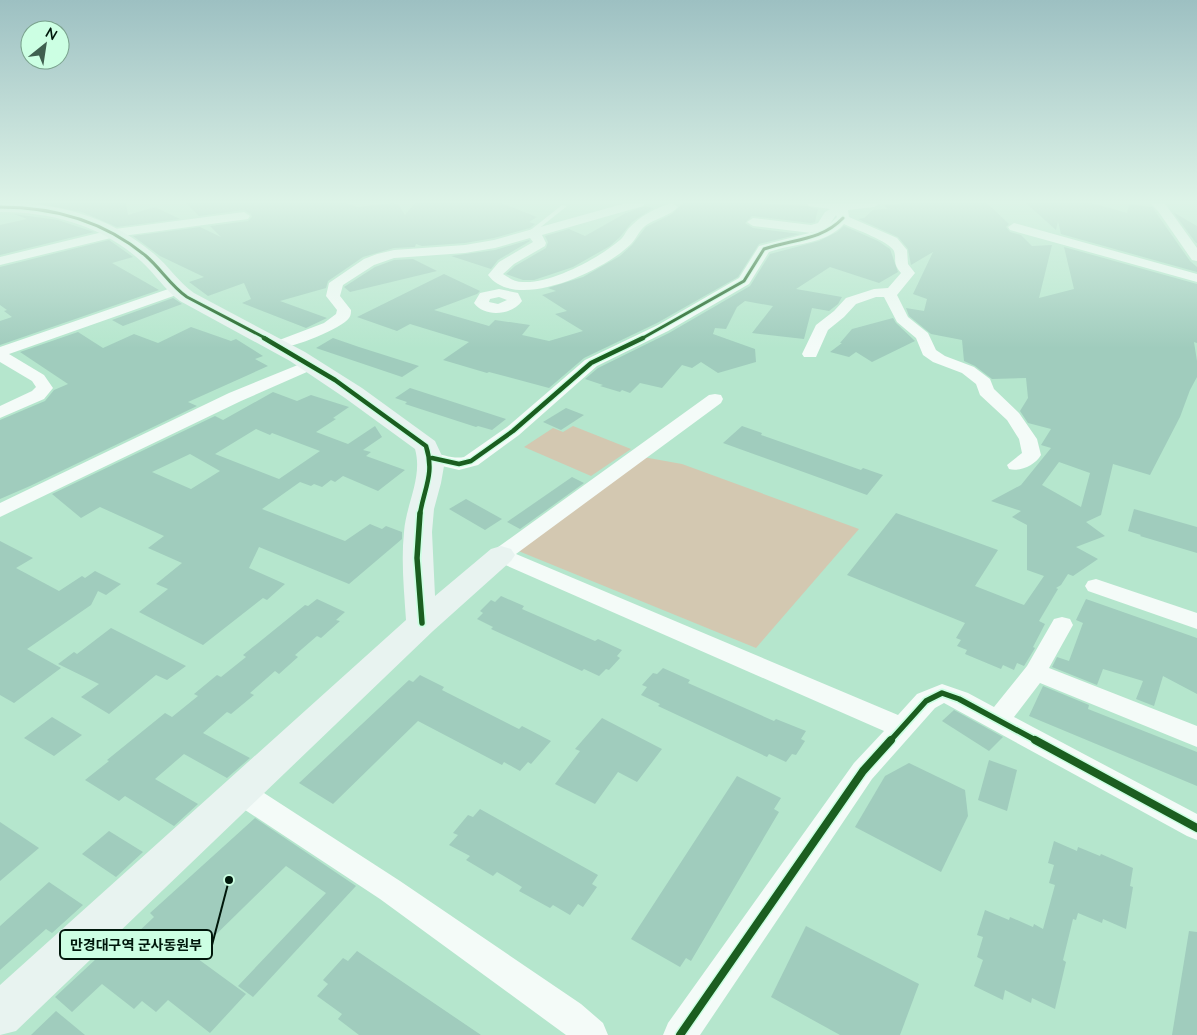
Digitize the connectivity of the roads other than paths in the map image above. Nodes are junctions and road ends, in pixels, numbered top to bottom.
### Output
1 (40, 251) edge
2 (139, 251) edge
3 (432, 251) edge
4 (529, 251) edge
5 (611, 251) edge
6 (763, 251) edge
7 (900, 251) edge
8 (1101, 251) edge
9 (0, 261) edge
10 (1197, 278) edge
11 (177, 290) junction
12 (893, 292) junction
13 (279, 345) junction
14 (0, 354) edge
15 (810, 354) dead end
16 (310, 365) junction
17 (715, 399) dead end
18 (0, 413) edge
19 (432, 458) junction
20 (1016, 465) dead end
21 (0, 511) edge
22 (501, 555) junction
23 (1096, 586) dead end
24 (1197, 621) edge
25 (422, 623) junction
26 (1062, 624) dead end
27 (1035, 672) junction
28 (998, 720) junction
29 (903, 728) junction
30 (1197, 737) edge
31 (240, 792) junction
32 (1197, 828) edge
33 (0, 1015) edge
34 (591, 1035) edge
35 (680, 1035) edge

1 - 9 street
2 - 11 street
3 - 13 street
4 - 5 street
6 - 19 street
7 - 12 street
8 - 10 street
11 - 13 street
11 - 14 street
12 - 15 street
12 - 20 street
13 - 16 street
14 - 18 street
16 - 19 street
16 - 21 street
17 - 22 street
19 - 25 street
22 - 25 street
22 - 29 street
23 - 24 street
25 - 31 street
26 - 27 street
27 - 28 street
27 - 30 street
28 - 29 street
28 - 32 street
29 - 35 street
31 - 33 street
31 - 34 street

